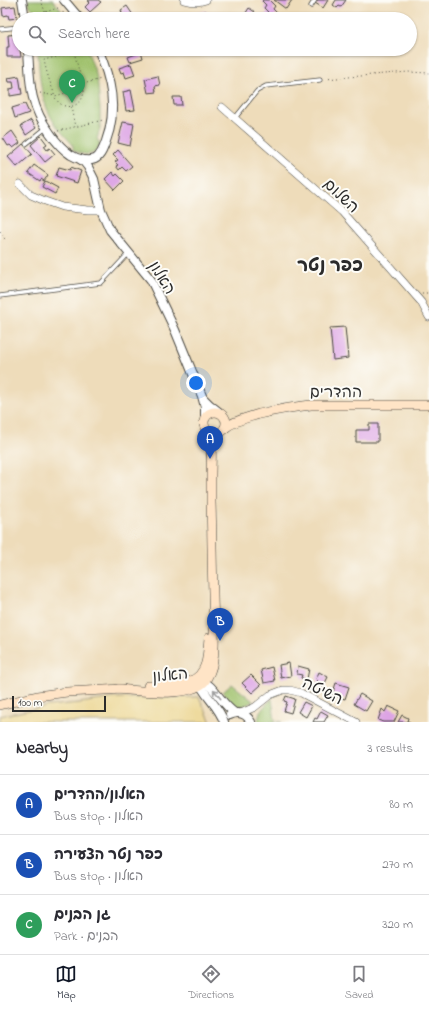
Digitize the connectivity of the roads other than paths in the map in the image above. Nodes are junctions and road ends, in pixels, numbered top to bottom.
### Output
1 (22, 0) edge
2 (184, 0) edge
3 (206, 0) edge
4 (314, 0) edge
5 (64, 3) edge
6 (311, 6) dead end
7 (24, 12) edge
8 (73, 12) edge
9 (12, 28) edge
10 (0, 30) edge
11 (29, 56) edge
12 (100, 56) edge
13 (320, 80) road end
14 (222, 107) dead end
15 (235, 118) junction
16 (48, 130) junction
17 (26, 144) dead end
18 (99, 154) junction
19 (80, 159) junction
20 (94, 179) junction
21 (20, 184) dead end
22 (101, 210) junction
23 (129, 253) junction
24 (0, 296) edge
25 (429, 317) edge
26 (202, 396) junction
27 (429, 405) edge
28 (221, 414) junction
29 (205, 416) junction
30 (244, 418) junction
31 (222, 431) junction
32 (208, 432) junction
33 (212, 450) junction
34 (201, 681) junction
35 (0, 705) edge
36 (257, 705) junction
37 (238, 713) junction
38 (224, 722) edge
39 (251, 722) edge
40 (356, 722) edge

1 - 7 street
2 - 3 street
4 - 6 lane
5 - 8 street
9 - 10 lane
11 - 16 street
12 - 18 street, האלון
13 - 15 lane
14 - 15 street, השלום
15 - 25 street, השלום
16 - 17 lane
16 - 19 street
18 - 19 street
18 - 20 street, האלון
19 - 20 street, האלון
20 - 22 street, האלון
21 - 22 street
22 - 23 street, האלון
23 - 24 lane
23 - 26 street, האלון
26 - 28 street, האלון
26 - 29 street, האלון
27 - 30 main road, ההדרים
28 - 29 main road
28 - 30 main road, ההדרים
28 - 31 main road
29 - 32 main road
30 - 31 main road, ההדרים
31 - 32 main road
31 - 33 main road, האלון
32 - 33 main road, האלון
33 - 34 main road, האלון
34 - 35 main road, האלון
37 -> 34 street
34 - 38 street
36 - 37 street, השיטה
36 - 39 street
36 - 40 street, השיטה
37 - 38 street
37 - 39 street

